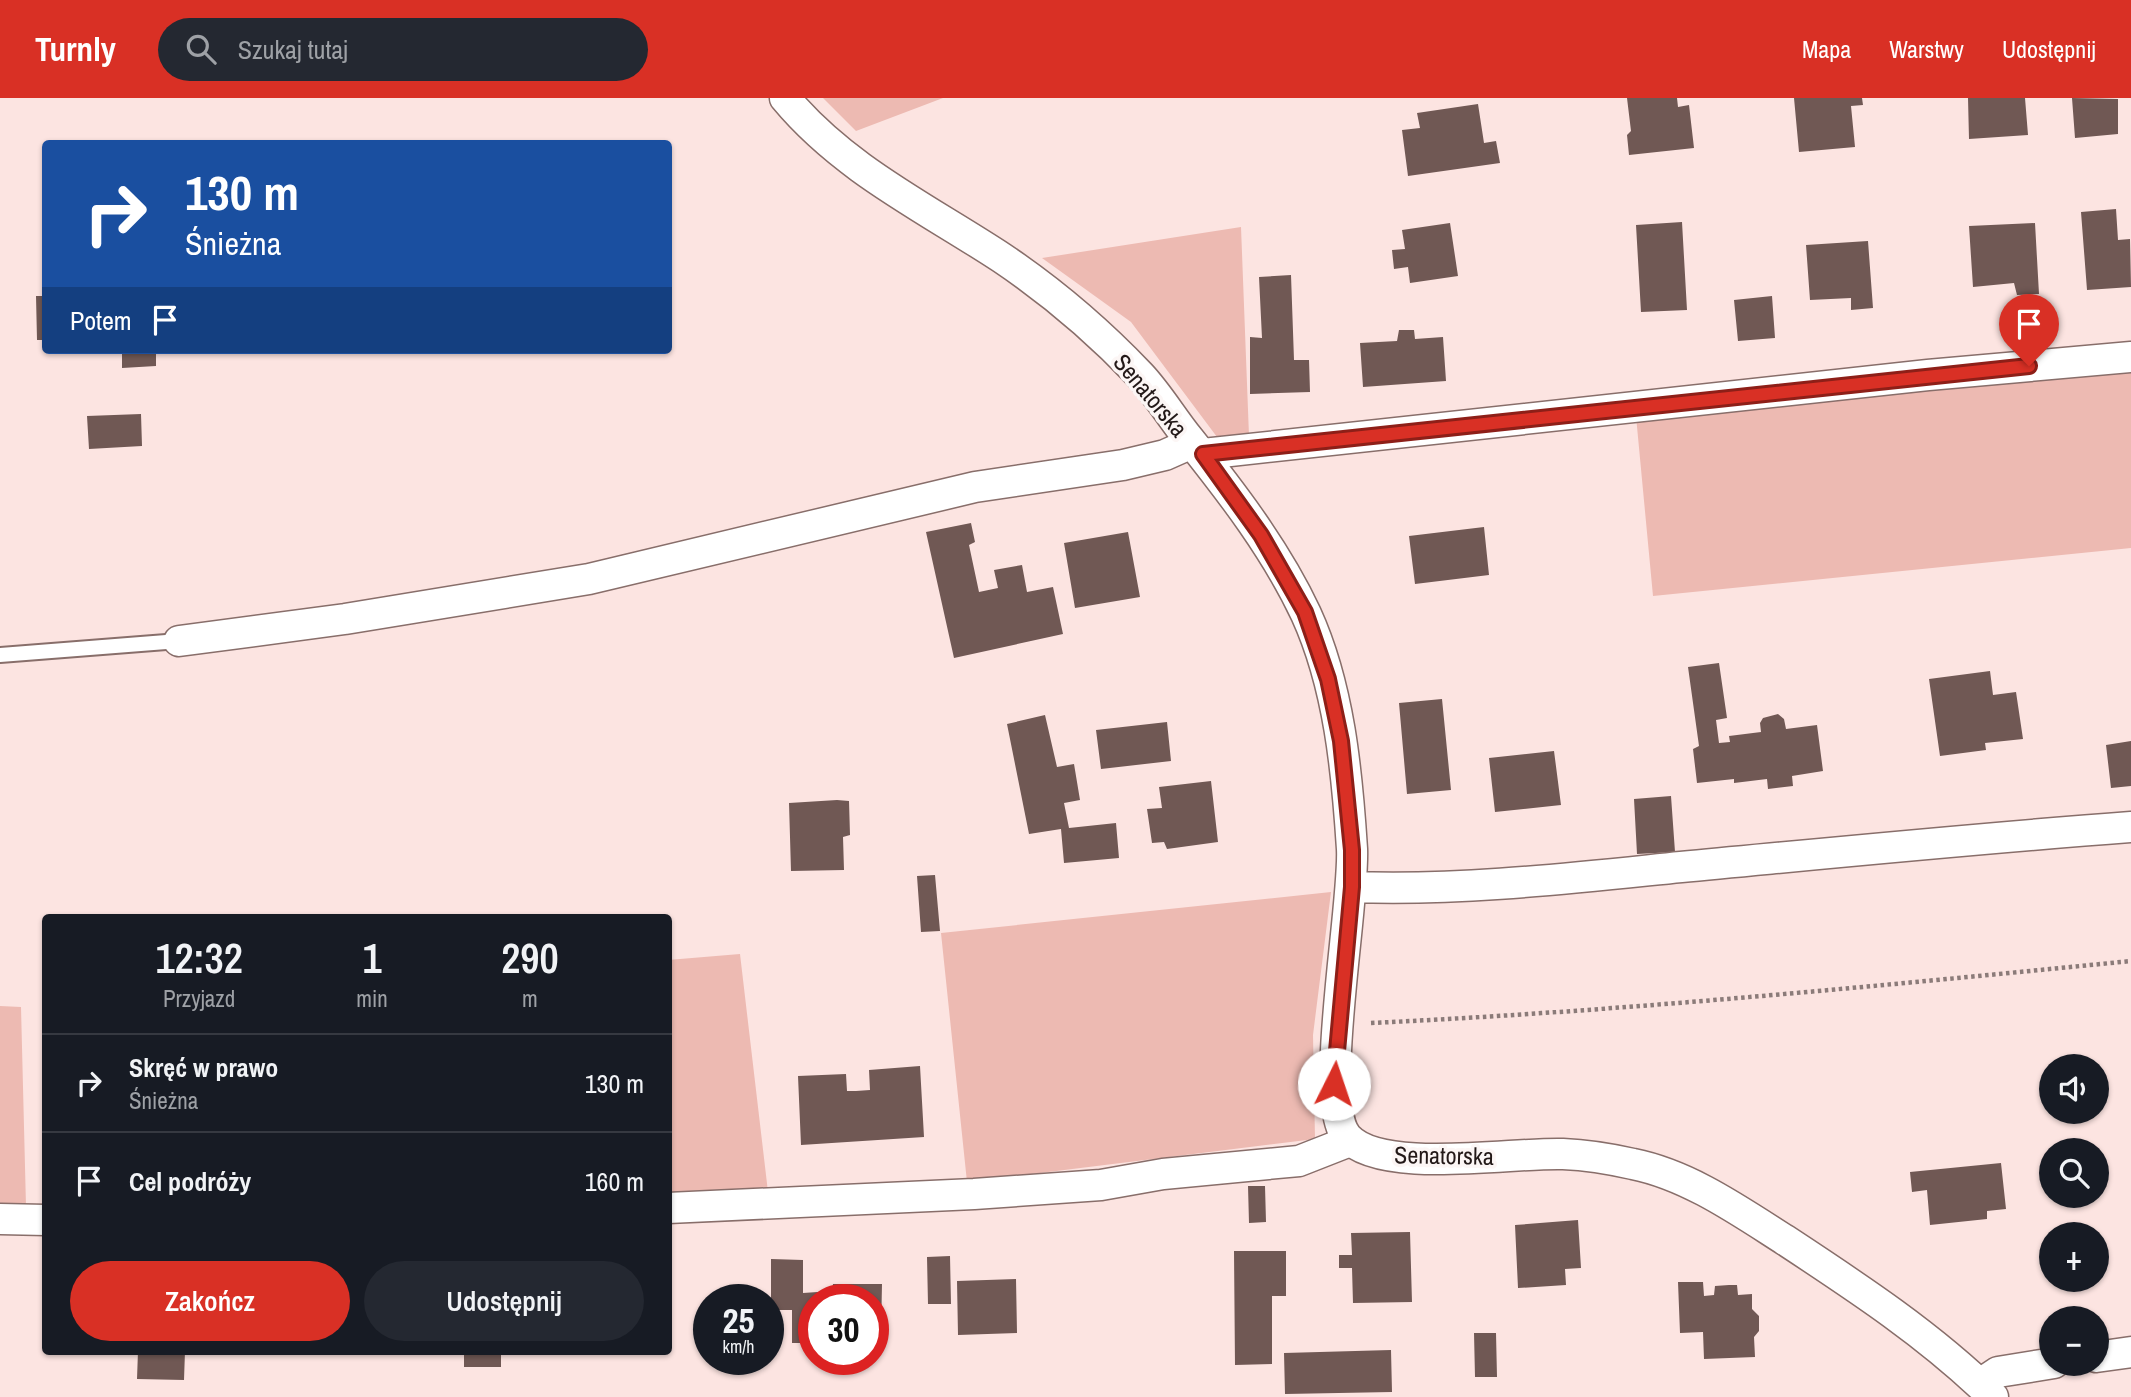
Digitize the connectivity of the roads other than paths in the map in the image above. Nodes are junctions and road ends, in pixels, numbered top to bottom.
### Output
1 (785, 98) edge
2 (2131, 357) edge
3 (1197, 448) junction
4 (179, 641) joint
5 (0, 655) edge
6 (2131, 827) edge
7 (1352, 887) junction
8 (1350, 1141) junction
9 (672, 1208) edge
10 (0, 1219) edge
11 (42, 1220) edge
12 (2131, 1352) edge
13 (2109, 1355) edge
14 (2039, 1365) edge
15 (1986, 1390) edge

1 - 3 street, Senatorska
2 - 3 street
3 - 4 street
3 - 7 street, Senatorska
4 - 5 lane
6 - 7 street
7 - 8 street, Senatorska
8 - 9 street
8 - 15 street, Senatorska
10 - 11 street
12 - 13 street
14 - 15 street

